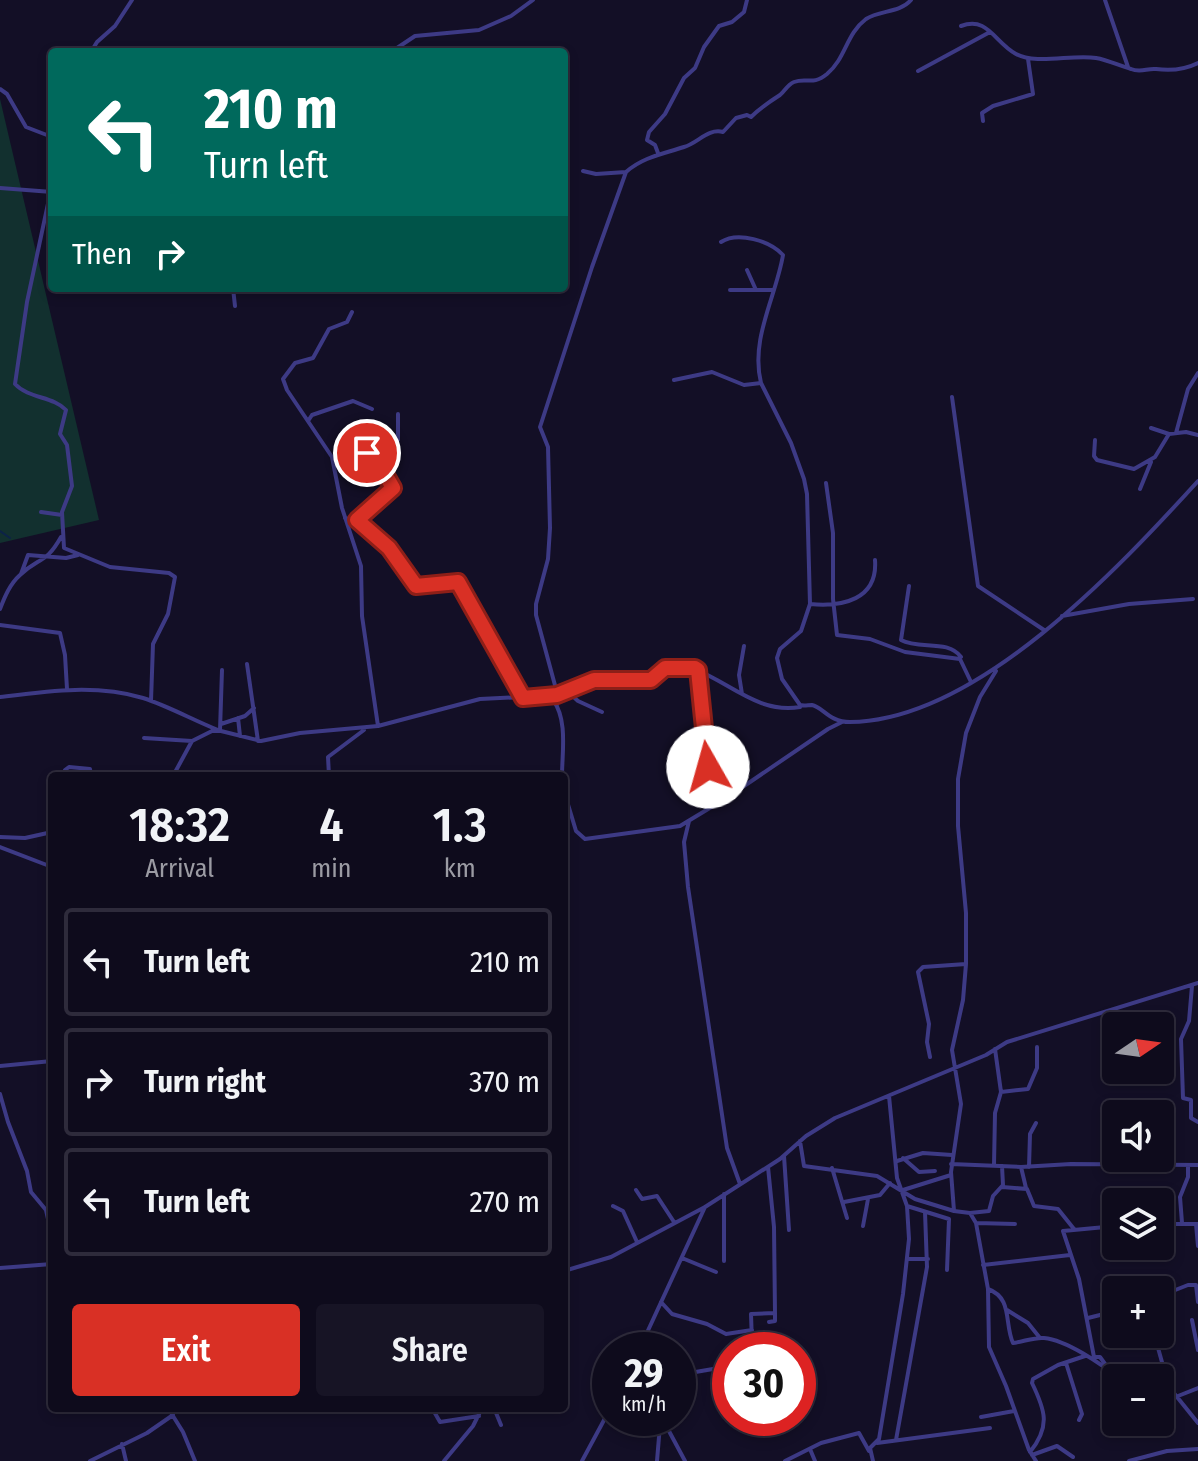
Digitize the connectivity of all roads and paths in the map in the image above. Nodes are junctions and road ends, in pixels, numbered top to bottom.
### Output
1 (132, 0) edge
2 (533, 0) edge
3 (747, 0) edge
4 (911, 0) edge
5 (1105, 0) edge
6 (961, 26) dead end
7 (990, 32) junction
8 (93, 48) edge
9 (397, 48) edge
10 (1028, 59) junction
11 (1198, 63) edge
12 (1128, 67) junction
13 (918, 71) dead end
14 (0, 89) edge
15 (983, 121) dead end
16 (48, 136) edge
17 (658, 154) junction
18 (583, 171) dead end
19 (626, 172) junction
20 (0, 188) edge
21 (48, 192) edge
22 (48, 210) edge
23 (721, 242) dead end
24 (747, 270) dead end
25 (730, 290) dead end
26 (756, 290) junction
27 (773, 290) junction
28 (233, 292) edge
29 (235, 306) dead end
30 (352, 312) dead end
31 (1198, 373) edge
32 (674, 380) dead end
33 (761, 383) junction
34 (952, 397) dead end
35 (372, 409) dead end
36 (398, 414) dead end
37 (308, 421) junction
38 (1151, 428) dead end
39 (1172, 434) junction
40 (1198, 435) edge
41 (1095, 440) dead end
42 (375, 453) junction
43 (333, 460) junction
44 (1152, 460) junction
45 (1198, 481) edge
46 (826, 483) dead end
47 (1140, 489) dead end
48 (41, 512) dead end
49 (62, 515) junction
50 (345, 518) junction
51 (357, 520) junction
52 (62, 536) junction
53 (80, 555) junction
54 (50, 556) junction
55 (875, 560) dead end
56 (21, 574) junction
57 (909, 586) dead end
58 (1193, 599) dead end
59 (810, 604) junction
60 (834, 604) junction
61 (0, 609) edge
62 (1060, 617) junction
63 (0, 625) edge
64 (1044, 630) junction
65 (744, 646) dead end
66 (962, 660) junction
67 (247, 664) dead end
68 (997, 669) junction
69 (222, 670) dead end
70 (698, 670) junction
71 (971, 682) junction
72 (67, 689) junction
73 (567, 691) junction
74 (742, 694) junction
75 (557, 695) junction
76 (545, 696) junction
77 (0, 697) edge
78 (523, 698) junction
79 (151, 701) junction
80 (557, 705) junction
81 (803, 706) junction
82 (254, 708) junction
83 (602, 712) dead end
84 (238, 718) junction
85 (845, 722) junction
86 (378, 726) junction
87 (220, 728) junction
88 (366, 729) junction
89 (240, 736) junction
90 (144, 738) dead end
91 (192, 741) junction
92 (258, 741) junction
93 (65, 770) dead end
94 (90, 772) edge
95 (175, 772) edge
96 (329, 772) edge
97 (562, 772) edge
98 (568, 803) edge
99 (714, 806) junction
100 (689, 821) junction
101 (48, 833) edge
102 (0, 837) edge
103 (0, 847) edge
104 (48, 865) edge
105 (966, 964) junction
106 (1195, 984) edge
107 (1037, 1047) dead end
108 (995, 1049) junction
109 (930, 1057) dead end
110 (48, 1061) edge
111 (0, 1066) edge
112 (954, 1069) junction
113 (1001, 1092) junction
114 (0, 1094) edge
115 (889, 1096) junction
116 (1198, 1122) edge
117 (1036, 1123) dead end
118 (800, 1141) junction
119 (952, 1155) junction
120 (784, 1156) junction
121 (899, 1158) junction
122 (951, 1164) junction
123 (994, 1165) junction
124 (1188, 1165) junction
125 (1198, 1165) edge
126 (1002, 1166) junction
127 (768, 1167) junction
128 (1021, 1167) junction
129 (1029, 1167) junction
130 (832, 1168) junction
131 (935, 1171) dead end
132 (951, 1175) junction
133 (890, 1183) junction
134 (740, 1184) junction
135 (1002, 1187) junction
136 (1027, 1189) junction
137 (636, 1190) dead end
138 (904, 1192) junction
139 (724, 1194) junction
140 (868, 1199) junction
141 (844, 1202) junction
142 (613, 1206) dead end
143 (907, 1206) junction
144 (705, 1207) junction
145 (954, 1211) junction
146 (925, 1212) junction
147 (962, 1212) junction
148 (970, 1213) junction
149 (847, 1218) dead end
150 (48, 1219) edge
151 (674, 1222) junction
152 (976, 1223) junction
153 (1174, 1223) edge
154 (1182, 1223) junction
155 (1015, 1224) dead end
156 (1197, 1224) edge
157 (863, 1226) dead end
158 (1102, 1227) edge
159 (977, 1229) junction
160 (789, 1230) dead end
161 (1074, 1230) junction
162 (637, 1242) junction
163 (1198, 1246) edge
164 (1070, 1255) junction
165 (682, 1258) junction
166 (906, 1259) junction
167 (928, 1259) junction
168 (724, 1261) dead end
169 (48, 1264) edge
170 (983, 1265) junction
171 (0, 1268) edge
172 (568, 1270) edge
173 (947, 1270) dead end
174 (716, 1272) dead end
175 (1197, 1284) edge
176 (988, 1289) junction
177 (1174, 1290) edge
178 (661, 1302) junction
179 (1198, 1302) edge
180 (1007, 1310) junction
181 (775, 1313) junction
182 (1102, 1314) edge
183 (1088, 1318) junction
184 (1192, 1320) dead end
185 (769, 1322) dead end
186 (752, 1330) joint
187 (647, 1332) edge
188 (1040, 1338) junction
189 (1198, 1350) edge
190 (1089, 1357) junction
191 (1066, 1363) junction
192 (1102, 1366) edge
193 (1198, 1388) edge
194 (1174, 1394) edge
195 (1178, 1396) junction
196 (1014, 1411) junction
197 (171, 1412) edge
198 (434, 1412) edge
199 (480, 1412) edge
200 (496, 1412) edge
201 (173, 1415) junction
202 (1191, 1415) junction
203 (479, 1416) junction
204 (1198, 1416) edge
205 (981, 1417) dead end
206 (1079, 1420) dead end
207 (1198, 1423) edge
208 (501, 1425) dead end
209 (990, 1428) dead end
210 (595, 1436) edge
211 (659, 1436) edge
212 (671, 1436) edge
213 (896, 1440) junction
214 (877, 1443) junction
215 (122, 1444) junction
216 (810, 1449) junction
217 (1198, 1449) edge
218 (869, 1451) junction
219 (1031, 1454) junction
220 (1073, 1457) dead end
221 (90, 1461) edge
222 (126, 1461) edge
223 (195, 1461) edge
224 (444, 1461) edge
225 (582, 1461) edge
226 (657, 1461) edge
227 (685, 1461) edge
228 (785, 1461) edge
229 (815, 1461) edge
230 (873, 1461) edge
231 (1036, 1461) edge
232 (1129, 1461) edge

1 - 8 street
2 - 9 street
3 - 17 street
4 - 17 street
5 - 12 street
6 - 7 street
7 - 10 street
7 - 13 street
10 - 12 street
10 - 15 street
11 - 12 street
14 - 16 street
17 - 19 street
18 - 19 street
19 - 75 street
20 - 21 street
22 - 49 street
23 - 27 street
24 - 26 street
25 - 26 street
26 - 27 street
27 - 33 street
28 - 29 street
30 - 37 street
31 - 39 street
32 - 33 street
33 - 59 street
34 - 64 street
35 - 37 street
36 - 42 street
37 - 43 street
38 - 39 street
39 - 40 street
39 - 44 street
41 - 44 street
42 - 43 street
42 - 51 street
43 - 50 street
44 - 47 street
45 - 62 street
46 - 60 street
48 - 49 street
49 - 52 street
50 - 51 street
50 - 86 street
51 - 78 street
52 - 53 street
52 - 54 street
53 - 54 street
53 - 79 street
54 - 56 street
54 - 56 street
55 - 60 street
56 - 61 street
57 - 66 street
58 - 62 street
59 - 60 street
59 - 81 street
60 - 66 street
62 - 64 street
63 - 72 street
64 - 68 street
65 - 74 street
66 - 71 street
67 - 82 street
68 - 71 street
68 - 105 street
69 - 87 street
70 - 73 street
70 - 74 street
70 - 99 street
71 - 85 street
72 - 77 street
72 - 79 street
73 - 75 street
73 - 83 street
74 - 81 street
75 - 76 street
75 - 80 street
76 - 78 street
76 - 80 street
78 - 86 street
79 - 87 street
80 - 97 street
81 - 85 street
82 - 84 street
82 - 92 street
84 - 87 street
84 - 89 street
85 - 99 street
86 - 88 street
87 - 89 street
87 - 91 street
88 - 92 street
88 - 96 street
89 - 92 street
90 - 91 street
91 - 95 street
93 - 94 street
98 - 100 street
99 - 100 street
100 - 134 street
101 - 102 street
103 - 104 street
105 - 109 street
105 - 112 street
106 - 108 street
106 - 116 street
107 - 113 street
108 - 112 street
108 - 113 street
110 - 111 street
112 - 115 street
112 - 119 street
113 - 123 street
114 - 150 street
115 - 118 street
115 - 121 street
117 - 129 street
118 - 120 street
118 - 130 street
119 - 121 street
119 - 122 street
120 - 127 street
120 - 160 street
121 - 131 street
121 - 138 street
122 - 123 street
122 - 132 street
123 - 126 street
124 - 125 street
124 - 129 street
124 - 154 street
126 - 128 street
126 - 135 street
127 - 134 street
127 - 181 street
128 - 129 street
128 - 136 street
130 - 133 street
130 - 141 street
132 - 138 street
132 - 145 street
133 - 138 street
133 - 140 street
134 - 139 street
135 - 136 street
135 - 148 street
136 - 161 street
137 - 151 street
138 - 143 street
138 - 145 street
139 - 144 street
139 - 168 street
140 - 141 street
140 - 157 street
141 - 149 street
142 - 162 street
143 - 146 street
143 - 166 street
144 - 151 street
144 - 165 street
145 - 147 street
146 - 167 street
146 - 173 street
147 - 148 street
147 - 159 street
148 - 152 street
151 - 162 street
152 - 155 street
152 - 159 street
153 - 154 street
154 - 156 street
156 - 163 street
158 - 161 street
159 - 170 street
161 - 164 street
162 - 172 street
164 - 170 street
164 - 183 street
165 - 174 street
165 - 178 street
166 - 167 street
166 - 214 street
167 - 213 street
169 - 171 street
170 - 176 street
175 - 177 street
175 - 179 street
176 - 180 street
176 - 196 street
178 - 186 street
178 - 187 street
180 - 188 street
180 - 188 street
181 - 185 street
181 - 186 street
182 - 183 street
183 - 190 street
184 - 189 street
188 - 190 street
190 - 191 street
190 - 192 street
191 - 206 street
191 - 219 street
193 - 195 street
194 - 195 street
195 - 202 street
196 - 205 street
196 - 219 street
197 - 201 street
198 - 203 street
199 - 203 street
200 - 208 street
201 - 215 street
201 - 223 street
202 - 204 street
202 - 207 street
203 - 224 street
209 - 213 street
210 - 225 street
211 - 226 street
212 - 227 street
213 - 214 street
214 - 218 street
215 - 221 street
215 - 222 street
216 - 218 street
216 - 228 street
216 - 229 street
217 - 232 street
218 - 230 street
219 - 220 street
219 - 231 street

